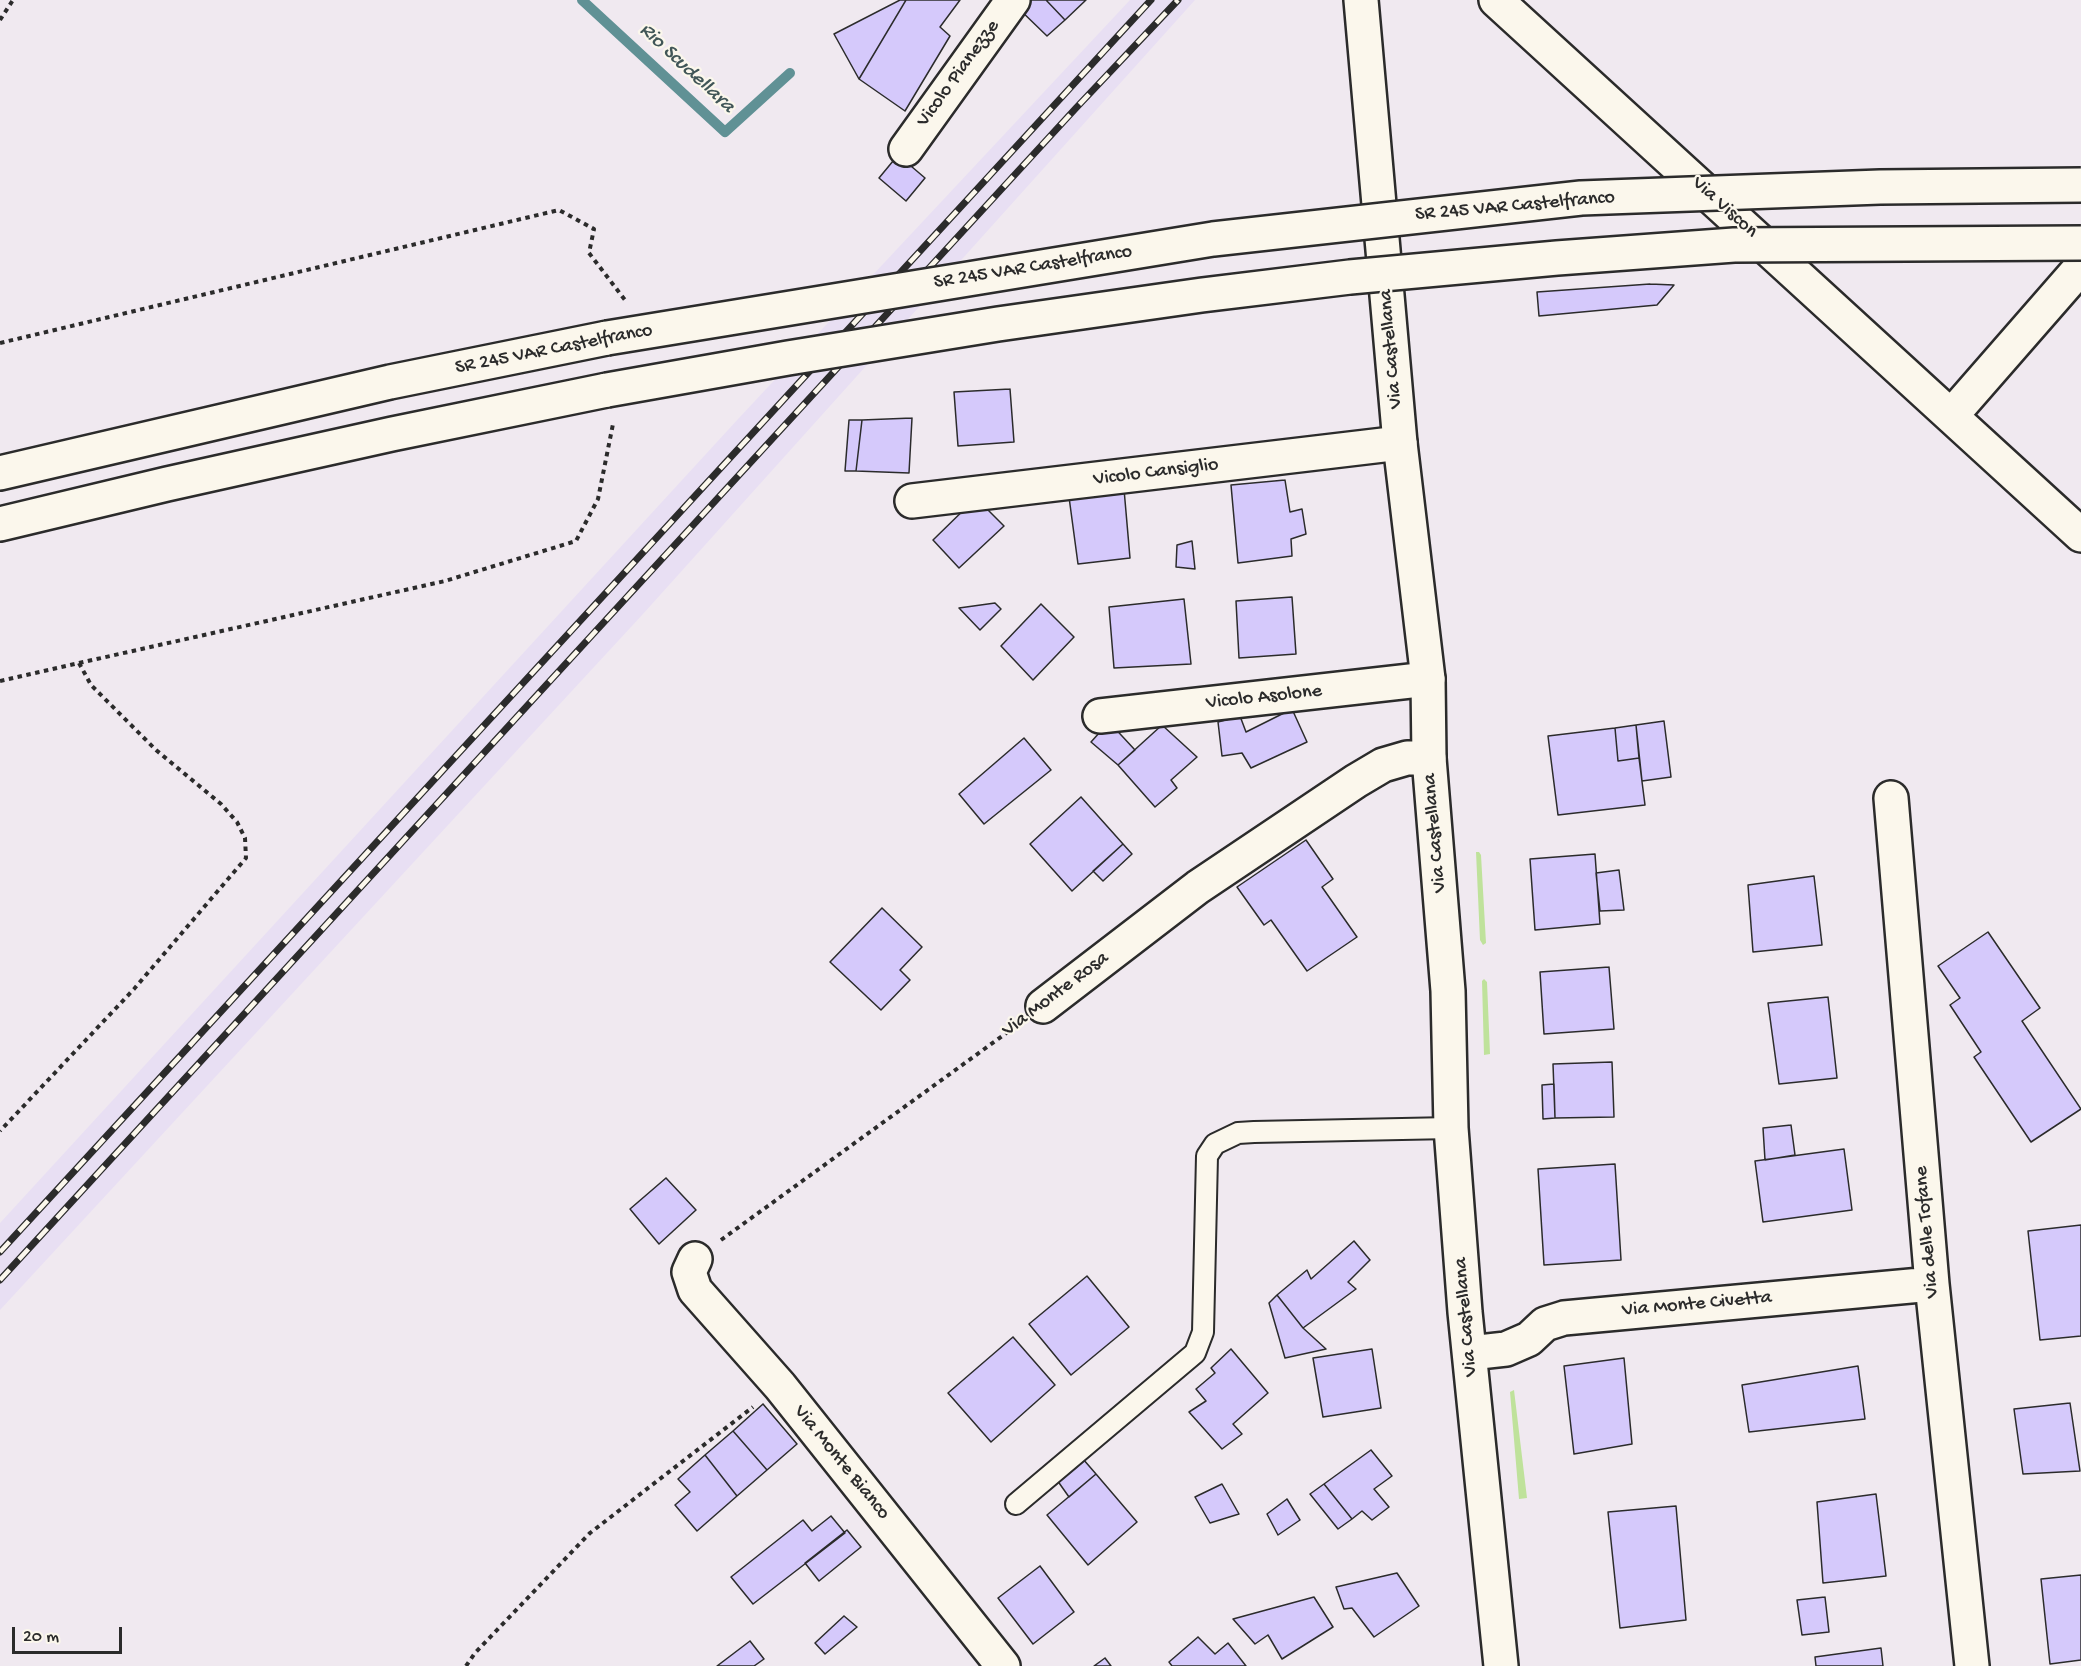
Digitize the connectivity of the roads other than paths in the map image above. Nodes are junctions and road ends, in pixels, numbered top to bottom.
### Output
1 (1013, 0) edge
2 (1361, 0) edge
3 (1496, 0) edge
4 (906, 149) dead end
5 (2081, 185) edge
6 (2081, 243) edge
7 (2081, 267) edge
8 (1951, 416) junction
9 (1400, 443) junction
10 (0, 473) edge
11 (912, 501) dead end
12 (0, 524) edge
13 (2081, 536) edge
14 (1428, 679) junction
15 (1100, 716) dead end
16 (1429, 758) junction
17 (1891, 798) dead end
18 (1044, 1006) road end
19 (1451, 1128) junction
20 (695, 1259) road end
21 (1932, 1284) junction
22 (1470, 1353) junction
23 (1016, 1504) dead end
24 (1003, 1666) edge
25 (1501, 1666) edge
26 (1972, 1666) edge

1 - 4 main road, Vicolo Pianezze
2 - 9 main road, Via Castellana
3 - 8 main road, Via Viscon
5 - 10 main road, SR 245 VAR Castelfranco, bridge
6 - 12 main road, bridge
7 - 8 main road
8 - 13 main road, Via Viscon
9 - 11 main road, Vicolo Cansiglio
9 - 14 main road, Via Castellana
14 - 15 main road, Vicolo Asolone
14 - 16 main road, Via Castellana
16 - 18 main road, Via Monte Rosa
16 - 19 main road, Via Castellana
17 - 21 main road, Via delle Tofane
19 - 22 main road, Via Castellana
19 - 23 lane
20 - 24 main road, Via Monte Bianco
21 - 22 main road, Via Monte Civetta
21 - 26 main road, Via delle Tofane
22 - 25 main road, Via Castellana

